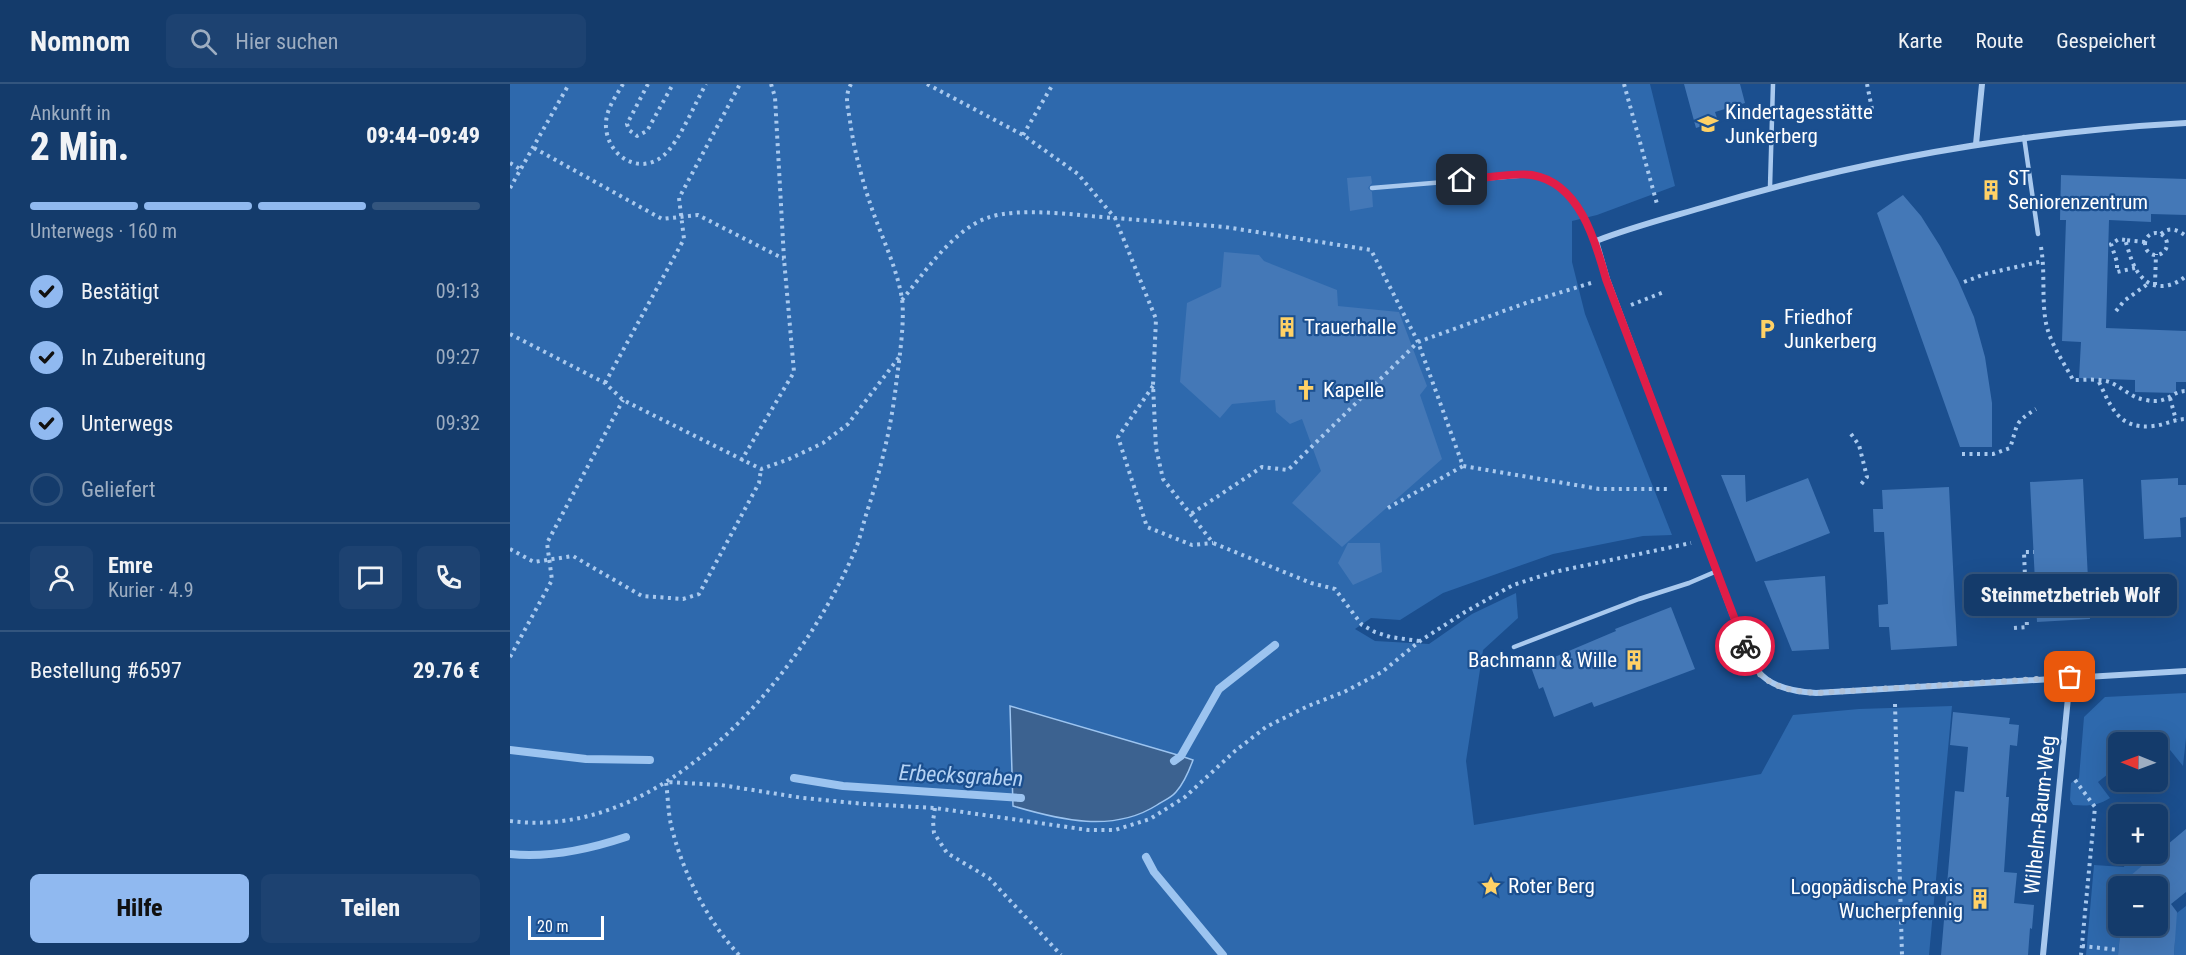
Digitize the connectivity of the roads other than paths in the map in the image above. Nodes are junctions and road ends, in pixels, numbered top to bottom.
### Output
1 (1773, 84) edge
2 (1982, 84) edge
3 (2186, 123) edge
4 (2024, 137) junction
5 (1976, 144) junction
6 (1770, 187) junction
7 (1372, 188) dead end
8 (2038, 234) road end
9 (1596, 241) junction
10 (1717, 571) junction
11 (1514, 647) dead end
12 (2186, 671) edge
13 (2070, 677) junction
14 (2043, 955) edge

1 - 6 lane
2 - 5 street
3 - 4 street
4 - 5 street
4 - 8 lane
5 - 6 street
6 - 9 street
7 - 9 lane
9 - 10 street
10 - 11 lane
10 - 13 street
12 - 13 street
13 - 14 street, Wilhelm-Baum-Weg

